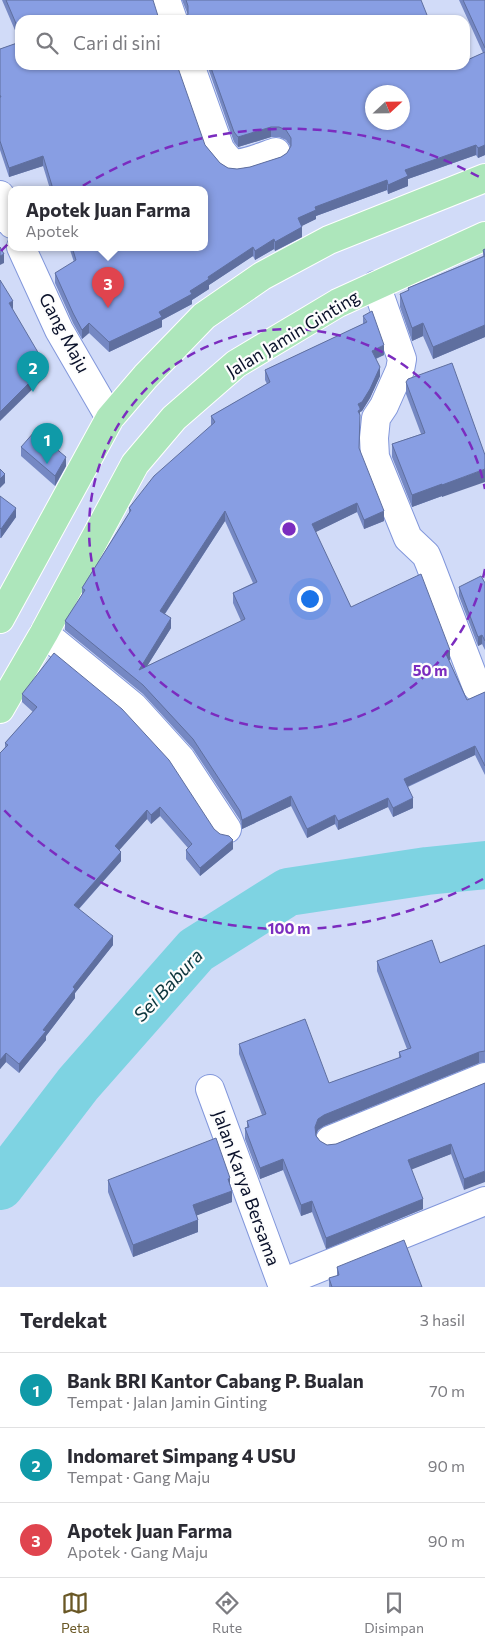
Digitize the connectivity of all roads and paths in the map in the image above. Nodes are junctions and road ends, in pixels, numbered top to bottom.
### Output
1 (166, 0) edge
2 (171, 15) edge
3 (192, 70) edge
4 (276, 152) dead end
5 (485, 178) edge
6 (0, 195) edge
7 (8, 214) edge
8 (485, 236) edge
9 (23, 251) edge
10 (376, 285) junction
11 (110, 418) junction
12 (0, 619) edge
13 (44, 633) junction
14 (477, 688) dead end
15 (0, 709) edge
16 (228, 829) dead end
17 (485, 1077) edge
18 (210, 1089) dead end
19 (330, 1140) dead end
20 (485, 1202) edge
21 (282, 1285) edge

1 - 2 street
3 - 4 street
5 - 11 main road
6 - 7 street
8 - 10 main road, Jalan Jamin Ginting
9 - 11 street, Gang Maju
10 - 13 main road, Jalan Jamin Ginting
10 - 14 street
11 - 12 main road
13 - 15 main road, Jalan Jamin Ginting
13 - 16 street
17 - 19 street
18 - 21 street, Jalan Karya Bersama
20 - 21 street

